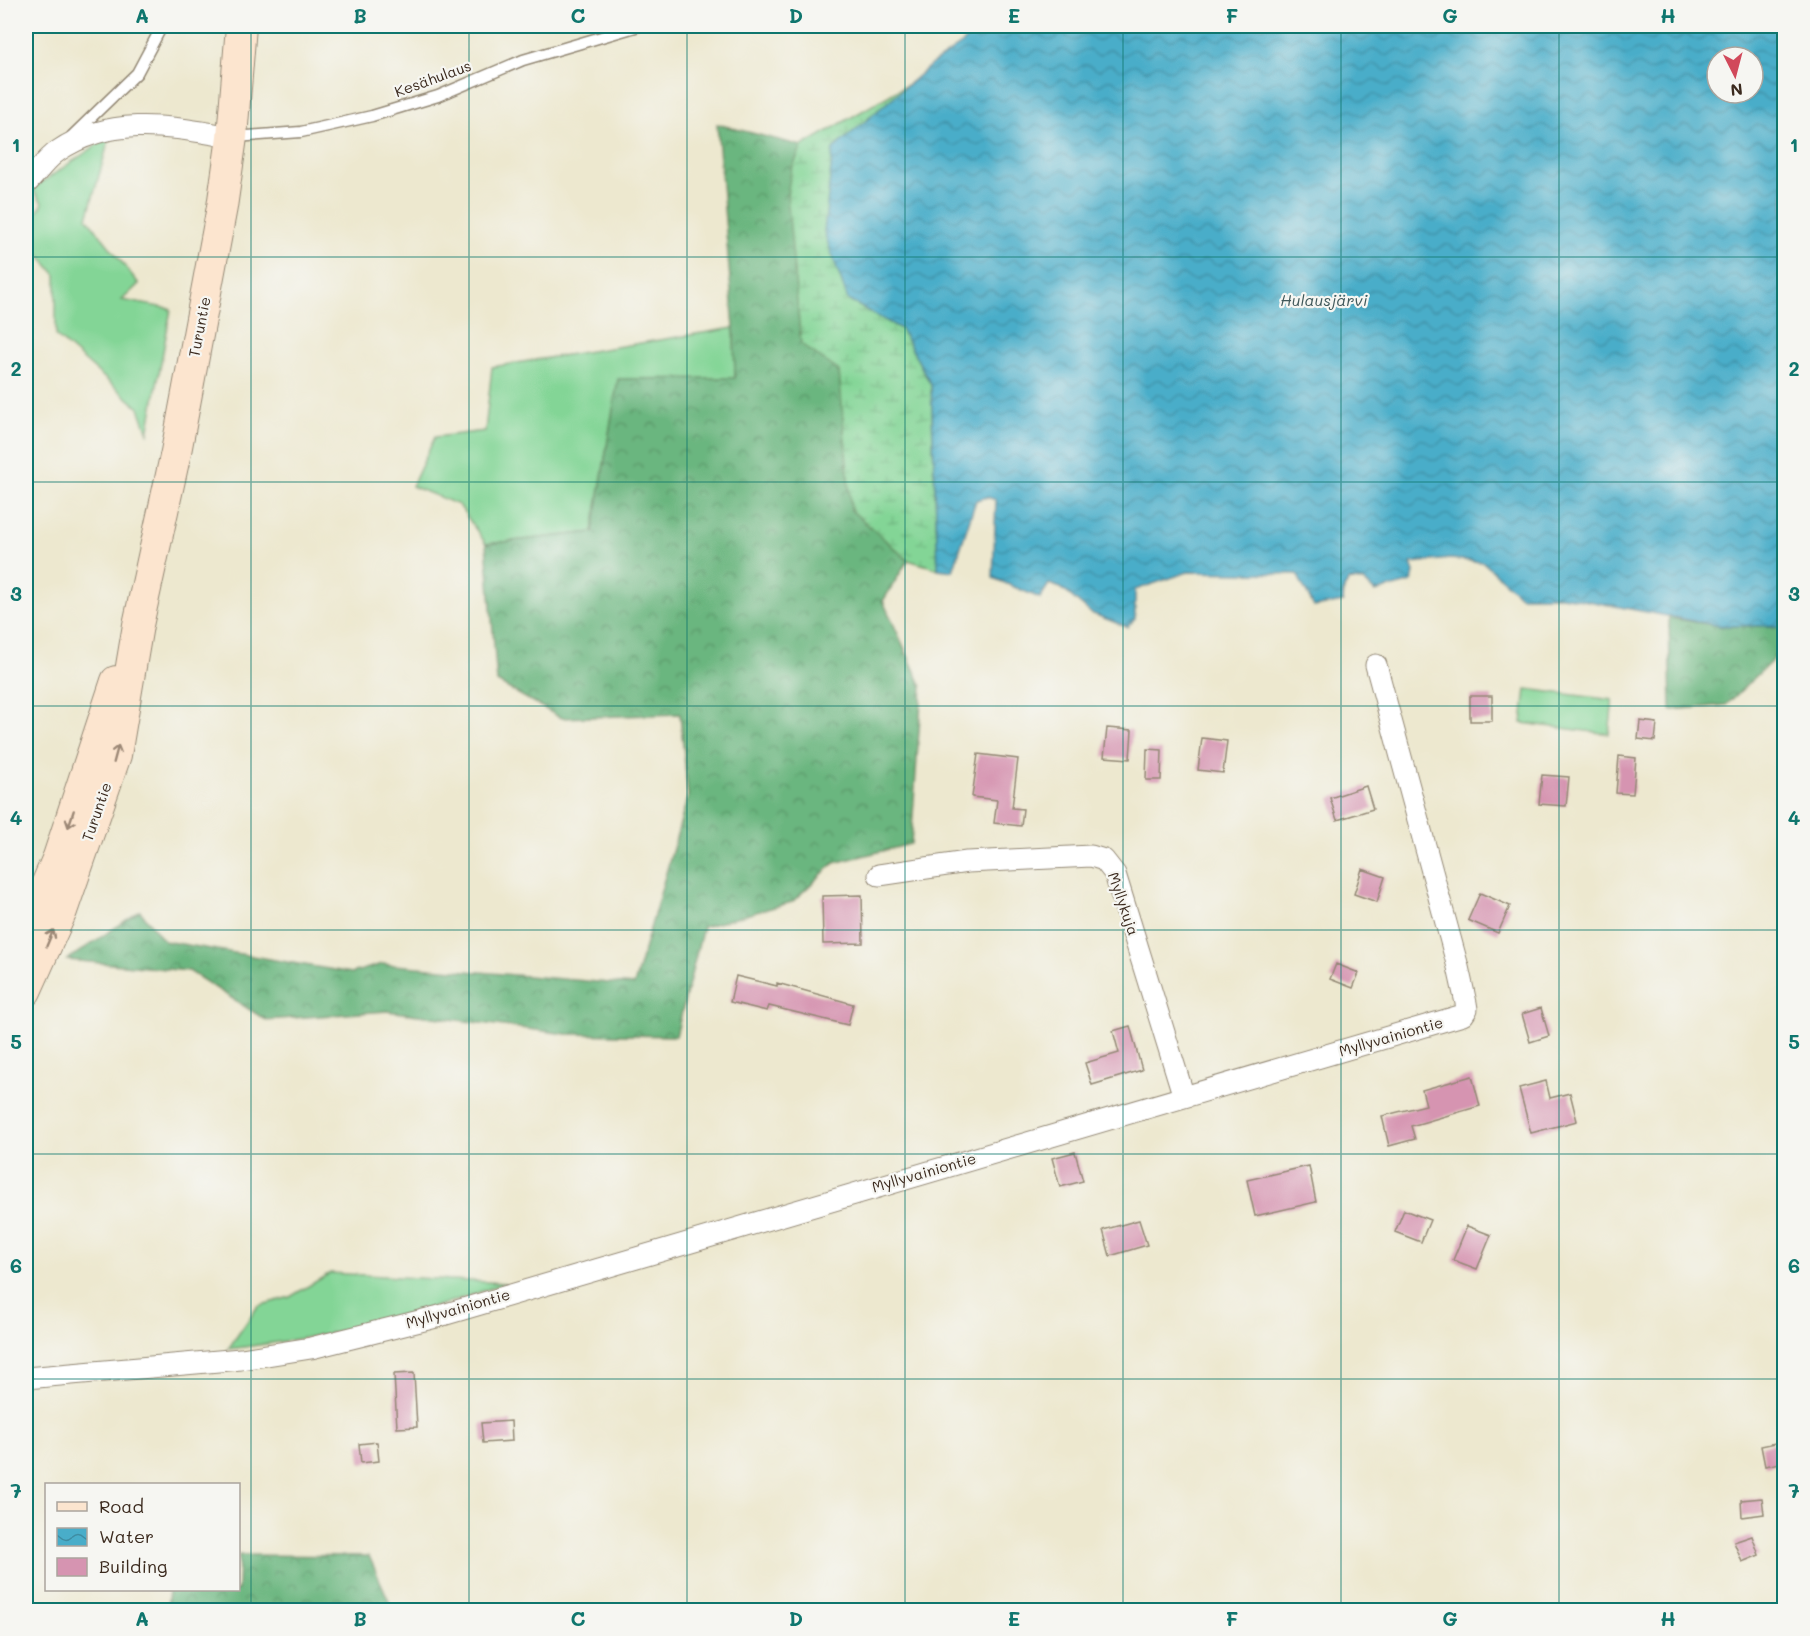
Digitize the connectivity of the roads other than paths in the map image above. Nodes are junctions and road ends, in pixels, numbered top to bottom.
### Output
1 (162, 26) edge
2 (241, 26) edge
3 (639, 26) edge
4 (232, 137) junction
5 (56, 152) junction
6 (26, 184) edge
7 (138, 625) junction
8 (1376, 665) dead end
9 (879, 875) dead end
10 (26, 932) edge
11 (26, 991) edge
12 (1184, 1097) junction
13 (26, 1378) edge

1 - 5 lane
2 - 4 main road, Turuntie
3 - 4 lane, Kesähulaus
4 - 5 street
4 - 7 main road, Turuntie
5 - 6 street
7 -> 10 main road, Turuntie
11 -> 7 main road, Turuntie
8 - 12 street, Myllyvainiontie
9 - 12 street, Myllykuja
12 - 13 street, Myllyvainiontie

